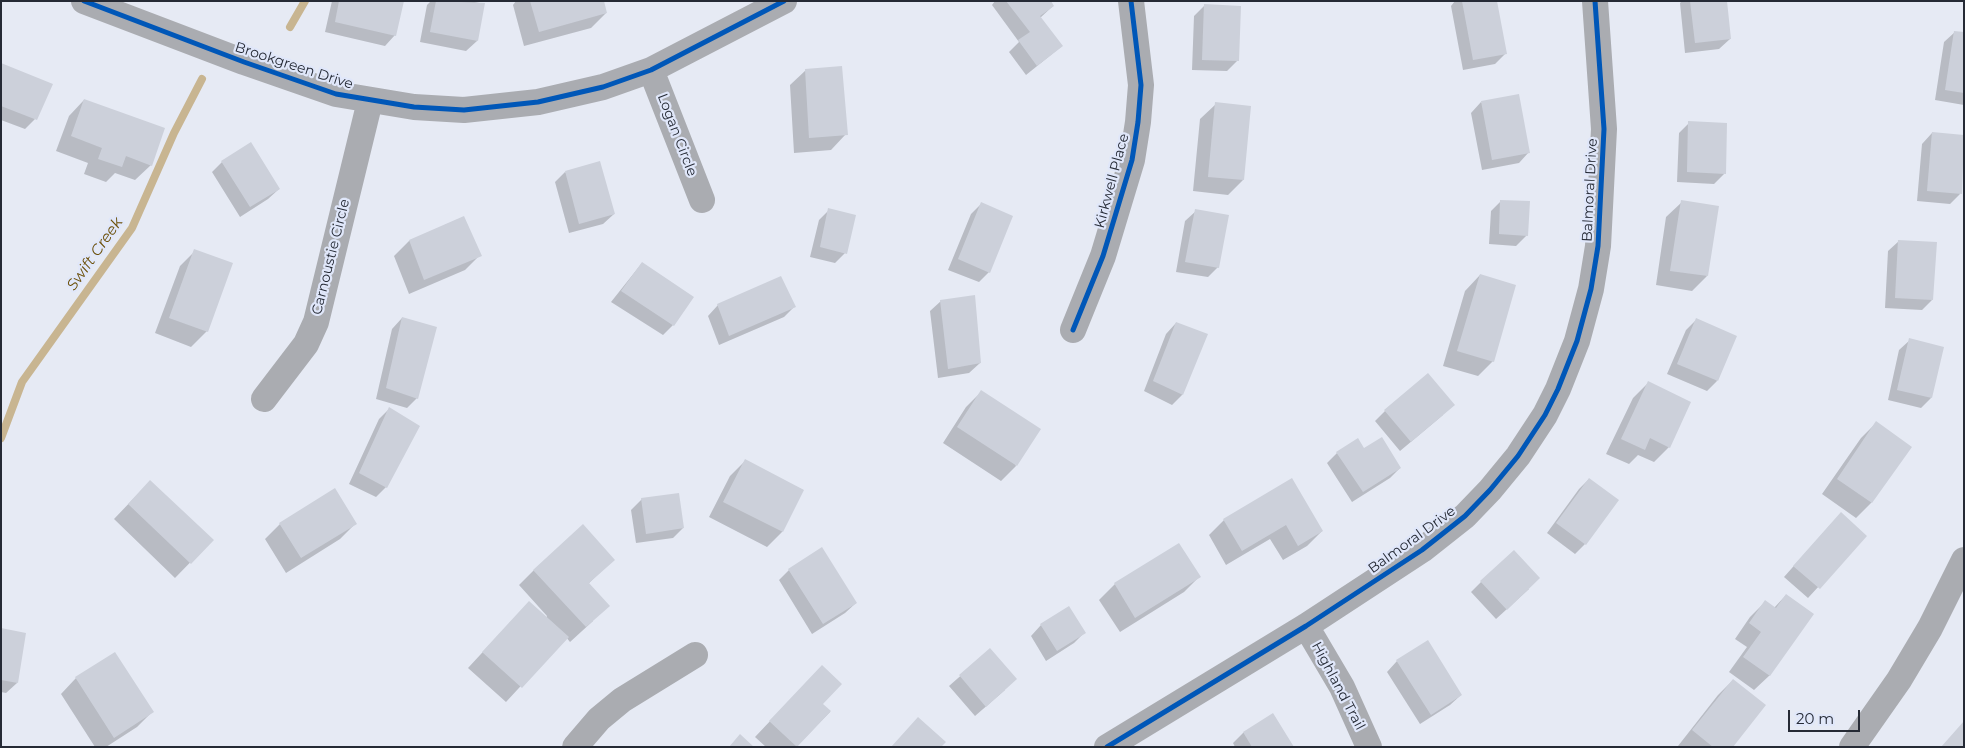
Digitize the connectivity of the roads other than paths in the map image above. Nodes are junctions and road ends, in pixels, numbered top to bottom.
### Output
1 (84, 1) edge
2 (784, 1) edge
3 (1131, 1) edge
4 (1595, 1) edge
5 (651, 70) junction
6 (370, 101) junction
7 (702, 200) dead end
8 (1072, 330) dead end
9 (264, 399) dead end
10 (1964, 560) edge
11 (1306, 626) junction
12 (695, 654) dead end
13 (575, 747) edge
14 (1107, 747) edge
15 (1369, 747) edge
16 (1852, 747) edge

1 - 6 street, Brookgreen Drive
2 - 5 street, Brookgreen Drive
3 - 8 street, Kirkwell Place
4 - 11 street, Balmoral Drive
5 - 6 street, Brookgreen Drive
5 - 7 street, Logan Circle
6 - 9 street, Carnoustie Circle
10 - 16 street
11 - 14 street, Balmoral Drive
11 - 15 street, Highland Trail
12 - 13 street

